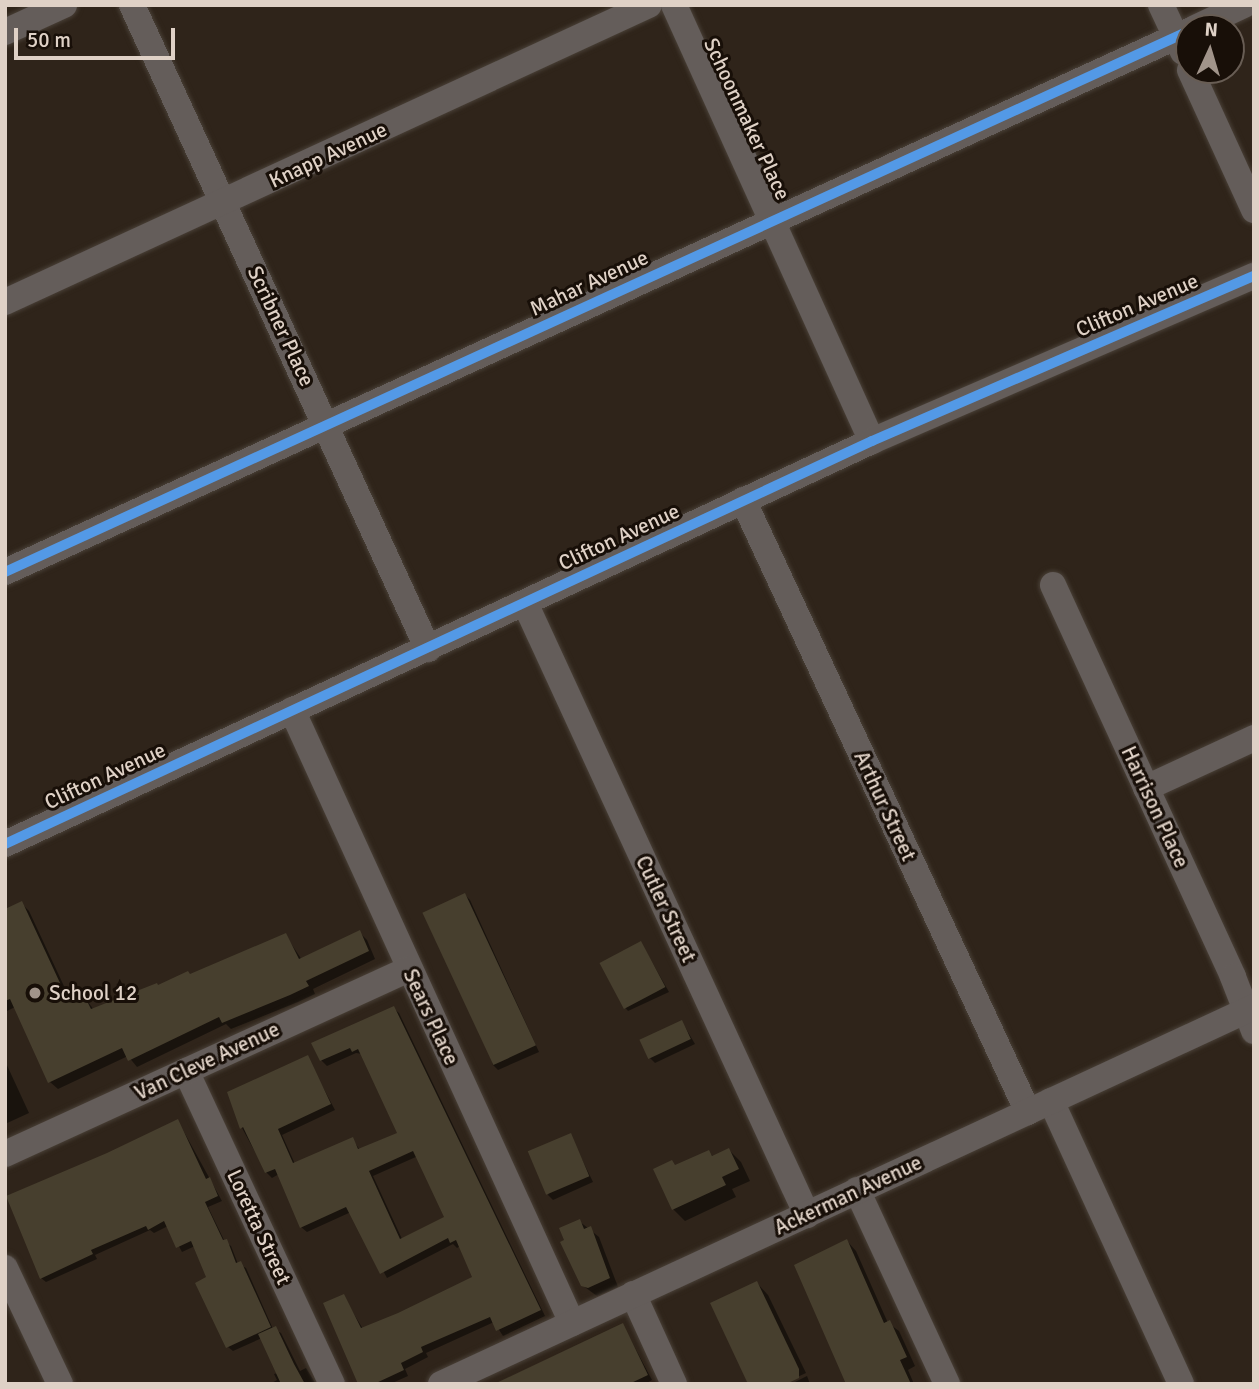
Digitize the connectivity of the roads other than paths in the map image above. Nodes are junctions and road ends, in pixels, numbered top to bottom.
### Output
1 (64, 5) edge
2 (132, 5) edge
3 (649, 5) edge
4 (674, 5) edge
5 (1161, 5) edge
6 (1244, 5) edge
7 (1225, 14) edge
8 (1175, 20) edge
9 (5, 32) edge
10 (1175, 37) edge
11 (1197, 84) edge
12 (224, 203) junction
13 (1254, 211) edge
14 (772, 219) junction
15 (1254, 276) edge
16 (5, 302) edge
17 (327, 426) junction
18 (872, 441) junction
19 (743, 500) junction
20 (5, 572) edge
21 (1053, 584) dead end
22 (525, 603) junction
23 (428, 649) junction
24 (292, 710) junction
25 (1254, 738) edge
26 (1146, 788) junction
27 (5, 844) edge
28 (409, 969) junction
29 (1251, 1016) edge
30 (186, 1071) junction
31 (1039, 1106) junction
32 (5, 1154) edge
33 (857, 1191) junction
34 (807, 1215) junction
35 (5, 1268) edge
36 (633, 1294) junction
37 (572, 1322) junction
38 (60, 1384) edge
39 (332, 1384) edge
40 (442, 1384) edge
41 (674, 1384) edge
42 (947, 1384) edge
43 (1181, 1384) edge

1 - 9 street
2 - 12 street, Scribner Place
3 - 12 street, Knapp Avenue
4 - 14 street, Schoonmaker Place
5 - 8 street
6 - 7 street, Mahar Avenue
10 - 14 street, Mahar Avenue
11 - 13 street
12 - 16 street, Knapp Avenue
12 - 17 street, Scribner Place
14 - 17 street, Mahar Avenue
14 - 18 street, Schoonmaker Place
15 - 18 street, Clifton Avenue
17 - 20 street, Mahar Avenue
17 - 23 street, Scribner Place
18 - 19 street, Clifton Avenue
19 - 22 street, Clifton Avenue
19 - 31 street, Arthur Street
21 - 26 street, Harrison Place
22 - 23 street, Clifton Avenue
22 - 34 street, Cutler Street
23 - 24 street, Clifton Avenue
24 - 27 street, Clifton Avenue
24 - 28 street, Sears Place
25 - 26 street
26 - 29 street, Harrison Place
28 - 30 street, Van Cleve Avenue
28 - 37 street, Sears Place
29 - 31 street, Ackerman Avenue
30 - 32 street, Van Cleve Avenue
30 - 39 street, Loretta Street
31 - 33 street, Ackerman Avenue
31 - 43 street, Arthur Street
33 - 34 street, Ackerman Avenue
33 - 42 street
34 - 36 street, Ackerman Avenue
35 - 38 street
36 - 37 street, Ackerman Avenue
36 - 41 street
37 - 40 street, Ackerman Avenue

